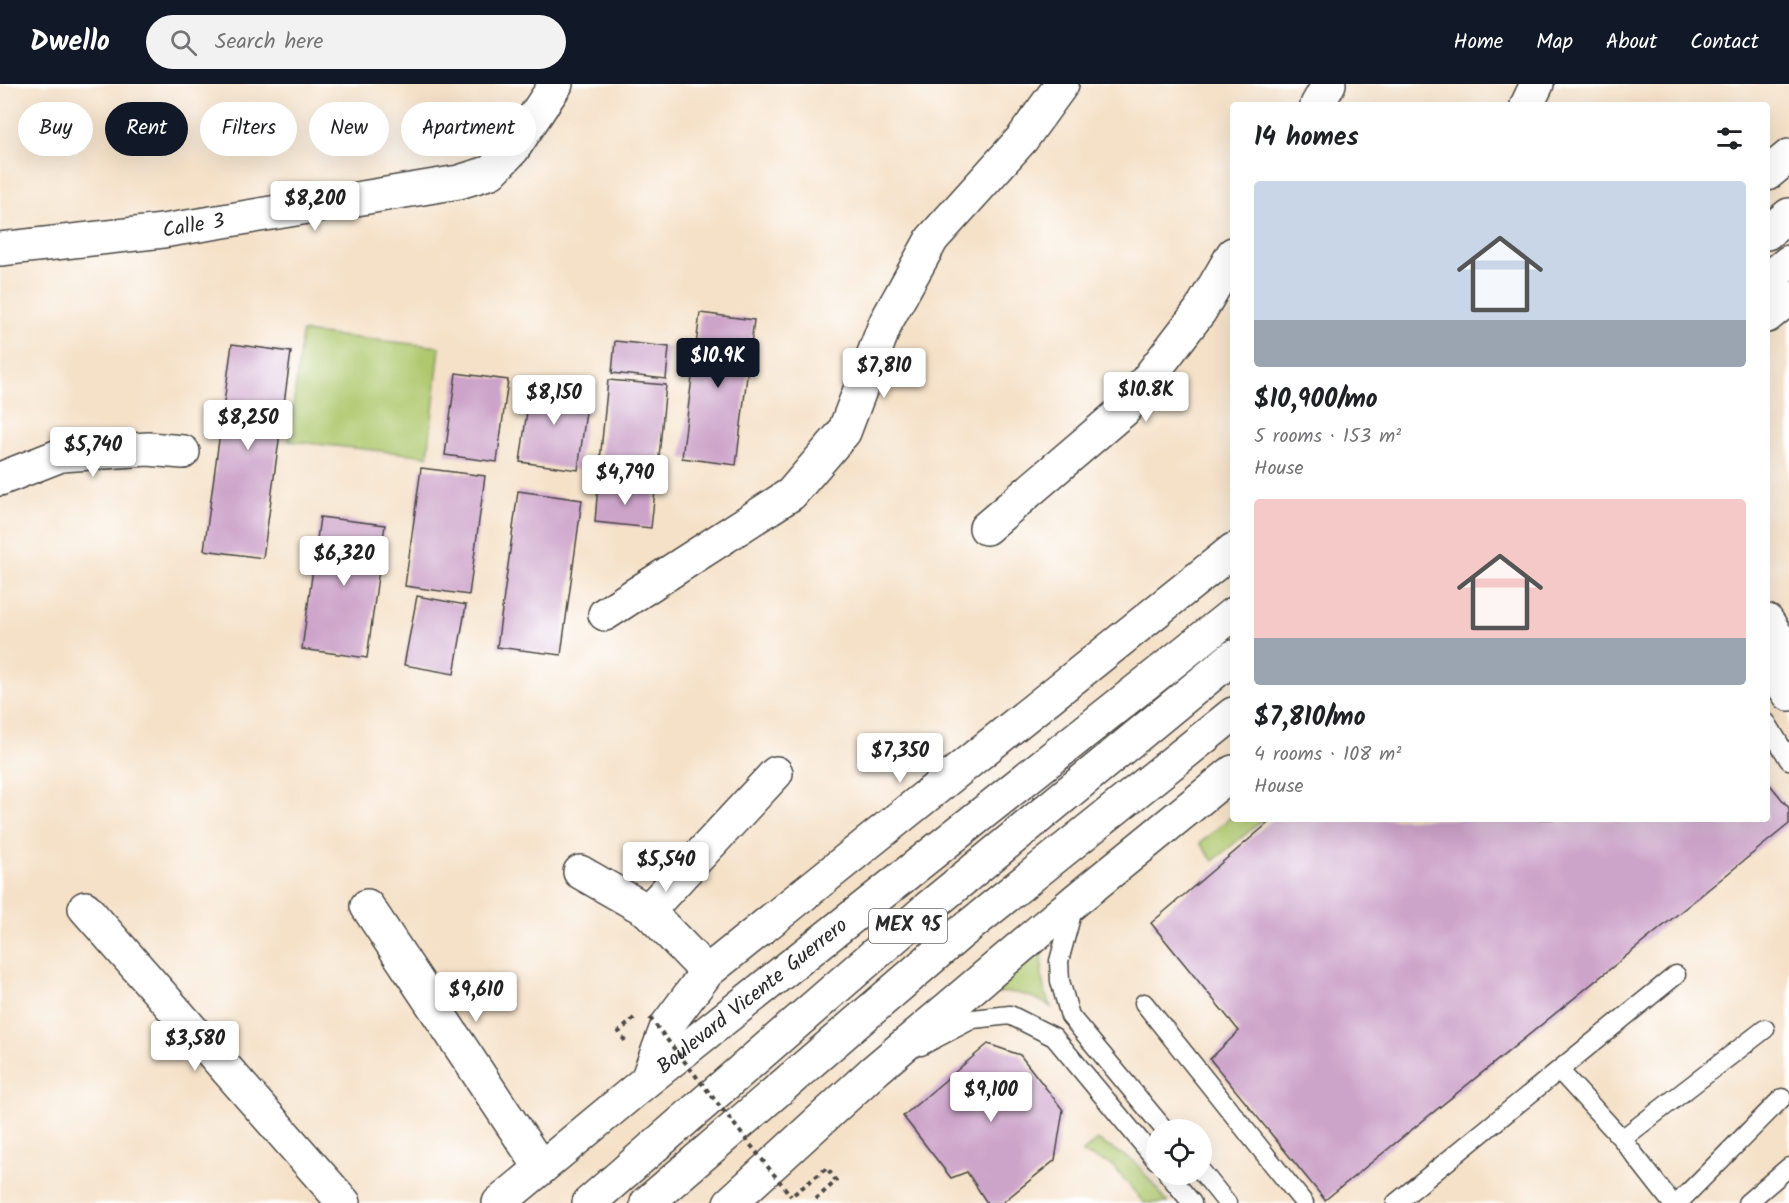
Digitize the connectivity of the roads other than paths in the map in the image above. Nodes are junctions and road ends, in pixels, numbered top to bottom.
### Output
1 (556, 84) edge
2 (1062, 84) edge
3 (1329, 84) edge
4 (1537, 84) edge
5 (1319, 102) edge
6 (1528, 102) edge
7 (1789, 156) edge
8 (1770, 172) edge
9 (1789, 215) edge
10 (1770, 231) edge
11 (0, 249) edge
12 (1230, 259) edge
13 (1789, 262) edge
14 (1770, 278) edge
15 (1789, 298) edge
16 (1770, 314) edge
17 (183, 452) dead end
18 (0, 479) edge
19 (986, 528) dead end
20 (1230, 552) edge
21 (605, 614) dead end
22 (1230, 616) edge
23 (1770, 626) edge
24 (1789, 656) edge
25 (1230, 659) edge
26 (1770, 666) edge
27 (1789, 694) edge
28 (1227, 722) edge
29 (1770, 728) edge
30 (1789, 760) edge
31 (776, 773) dead end
32 (1230, 774) edge
33 (580, 872) dead end
34 (1076, 900) junction
35 (368, 906) dead end
36 (85, 908) dead end
37 (648, 911) junction
38 (707, 972) junction
39 (1676, 975) dead end
40 (1144, 1003) dead end
41 (1070, 1016) junction
42 (1765, 1029) dead end
43 (1054, 1037) junction
44 (1559, 1070) junction
45 (874, 1071) junction
46 (646, 1081) junction
47 (1782, 1098) dead end
48 (1156, 1119) edge
49 (1622, 1139) junction
50 (1146, 1148) edge
51 (1789, 1167) edge
52 (541, 1168) junction
53 (1789, 1182) edge
54 (1212, 1184) edge
55 (1177, 1185) edge
56 (344, 1203) edge
57 (499, 1203) edge
58 (589, 1203) edge
59 (647, 1203) edge
60 (730, 1203) edge
61 (1192, 1203) edge
62 (1227, 1203) edge
63 (1304, 1203) edge
64 (1396, 1203) edge
65 (1672, 1203) edge
66 (1678, 1203) edge
67 (1747, 1203) edge
68 (1763, 1203) edge

1 - 11 main road, Calle 3
2 - 21 main road
3 - 5 main road
4 - 6 main road
7 - 8 main road
9 - 10 main road
12 - 19 main road
13 - 14 main road
15 - 16 main road
17 - 18 main road
20 - 38 main road
22 - 46 main road, Boulevard Vicente Guerrero
23 - 24 main road
25 - 58 main road, Boulevard Vicente Guerrero / MEX 95
26 - 27 main road
28 - 59 main road, MEX 95
29 - 30 lane
31 - 37 main road
32 - 34 main road
33 - 37 main road
34 - 41 lane
34 - 45 main road
35 - 52 main road
36 - 56 main road
37 - 38 main road
38 - 46 main road
39 - 44 lane
40 - 63 lane
41 - 43 lane
41 - 48 lane
42 - 49 lane
43 - 45 lane
43 - 50 lane
44 - 49 lane
44 - 64 lane
45 - 60 main road
46 - 52 main road, Boulevard Vicente Guerrero
47 - 66 lane
49 - 65 lane
51 - 67 lane
52 - 57 main road, Boulevard Vicente Guerrero
53 - 68 lane
54 - 62 lane
55 - 61 lane

